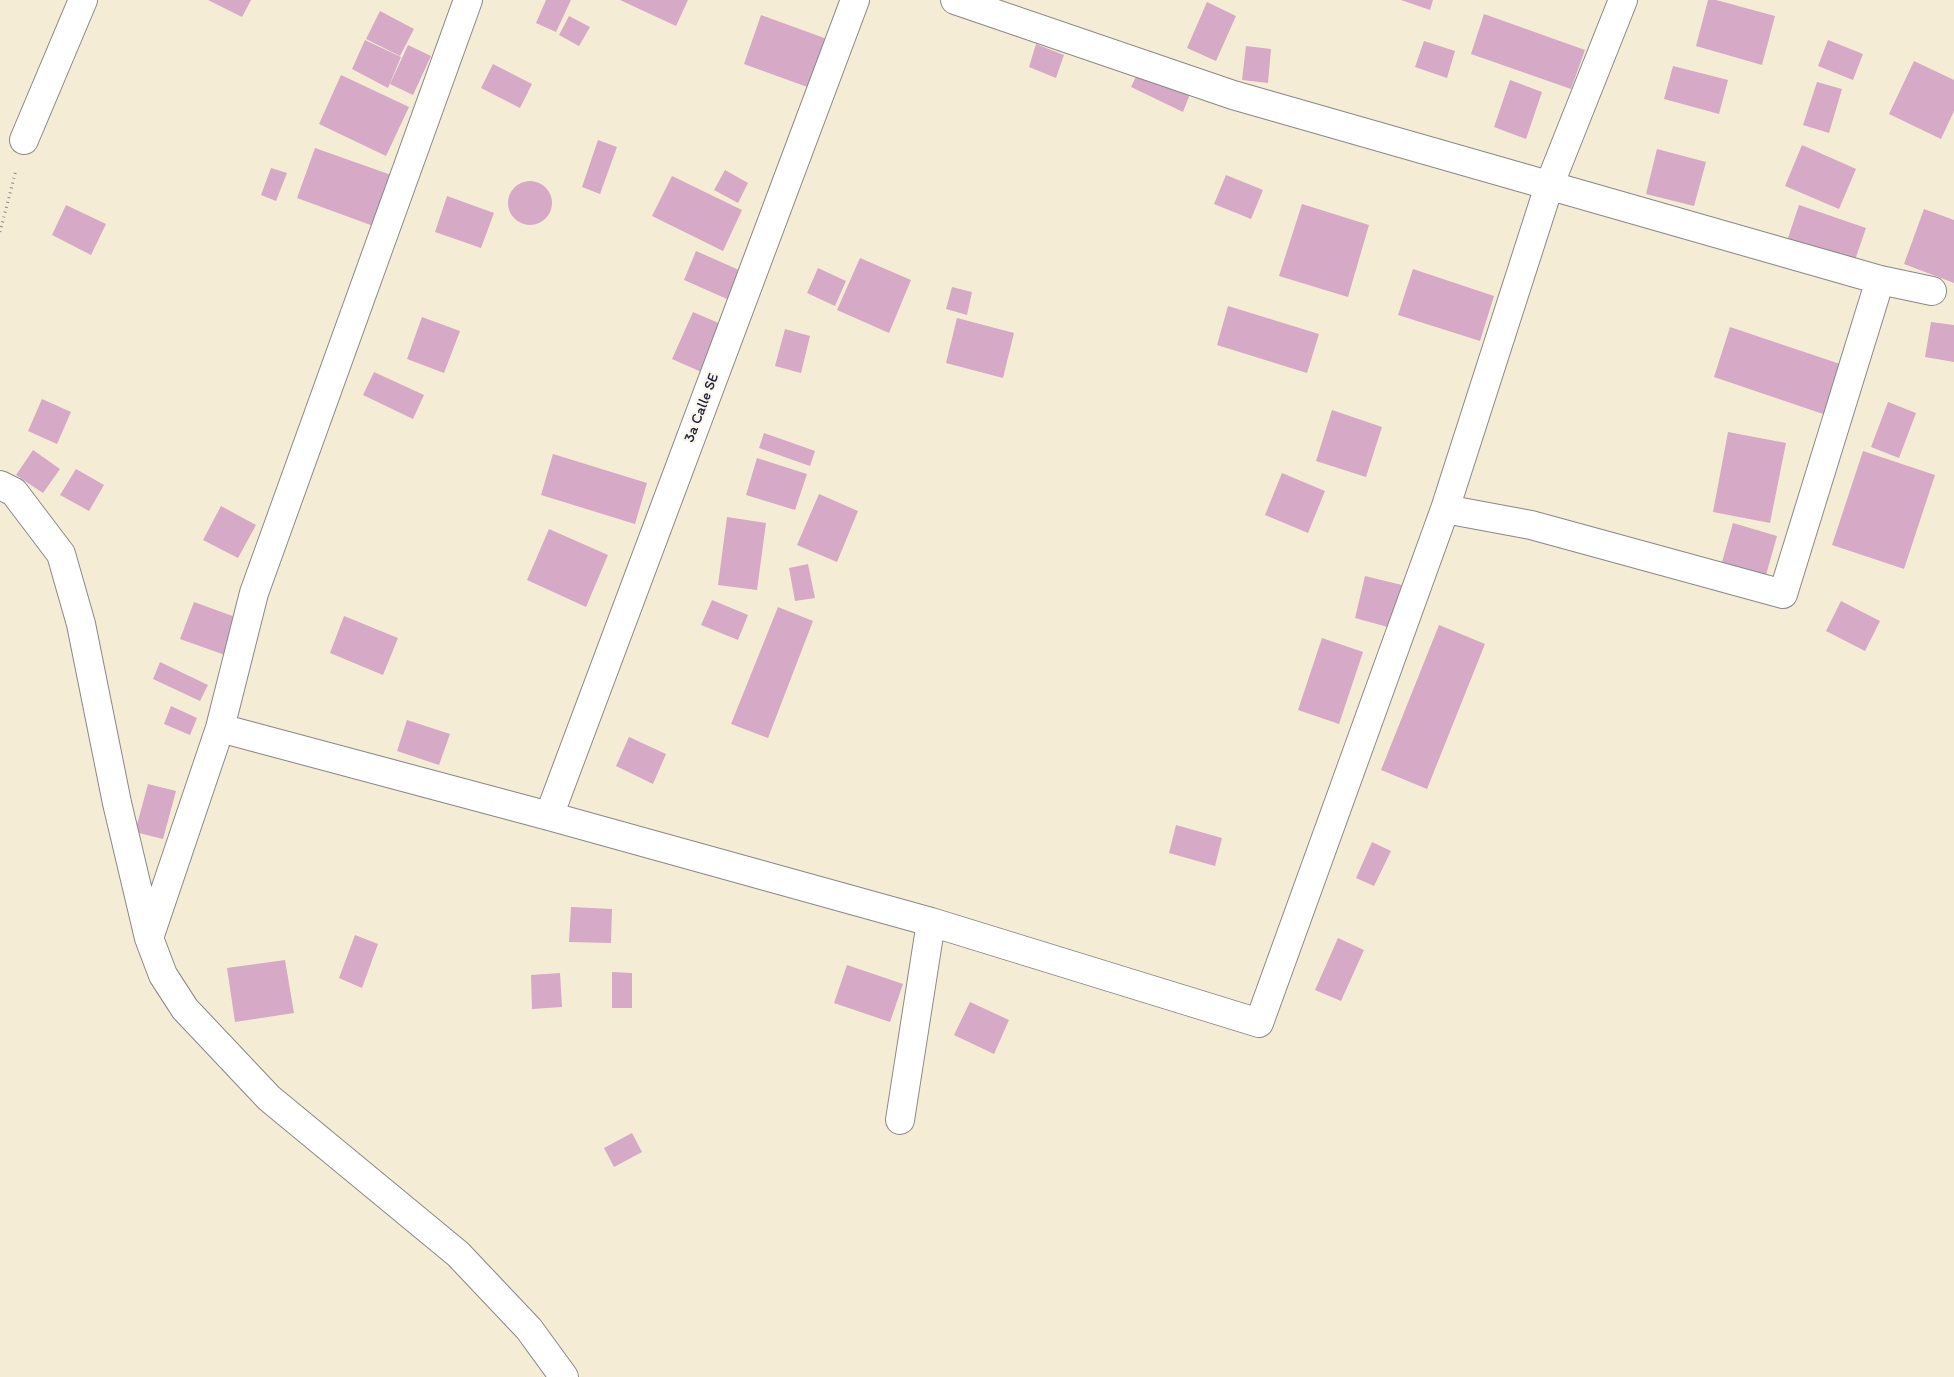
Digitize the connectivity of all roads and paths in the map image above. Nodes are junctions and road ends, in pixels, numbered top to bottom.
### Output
1 (83, 0) edge
2 (468, 0) edge
3 (855, 0) edge
4 (955, 0) edge
5 (1623, 0) edge
6 (24, 140) joint
7 (1550, 186) junction
8 (0, 232) edge
9 (1880, 280) junction
10 (1932, 291) dead end
11 (0, 485) edge
12 (1445, 509) junction
13 (220, 728) junction
14 (549, 816) junction
15 (931, 922) junction
16 (148, 938) junction
17 (900, 1120) dead end
18 (564, 1377) edge

1 - 6 street
2 - 13 street
3 - 14 street, 3a Calle SE
4 - 7 street
5 - 7 street
6 - 8 path
7 - 9 street
7 - 12 street
9 - 10 street
9 - 12 street
11 - 16 street
12 - 15 street
13 - 14 street
13 - 16 street
14 - 15 street
15 - 17 street
16 - 18 street

